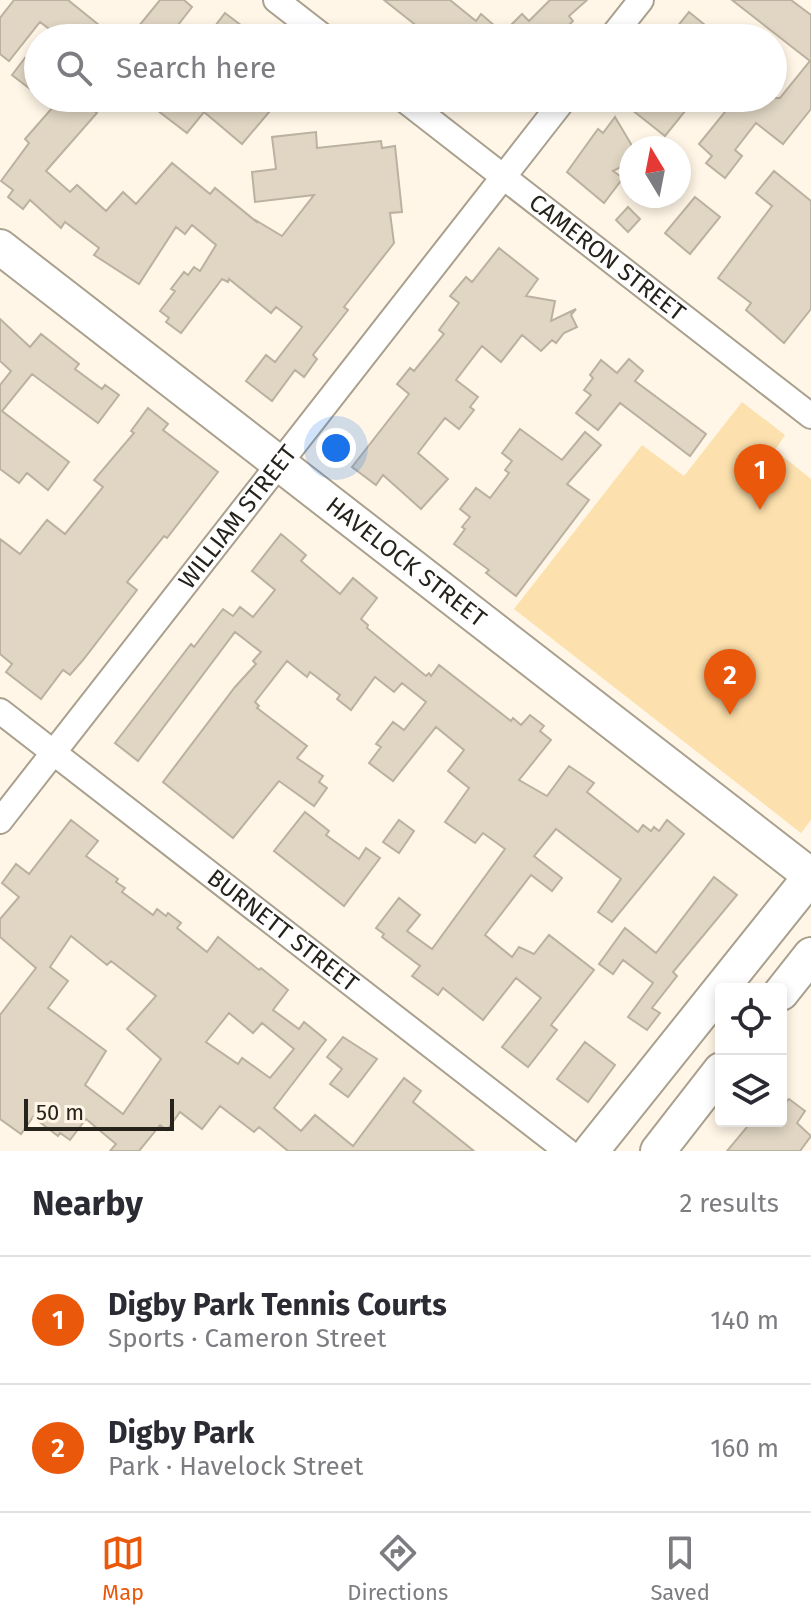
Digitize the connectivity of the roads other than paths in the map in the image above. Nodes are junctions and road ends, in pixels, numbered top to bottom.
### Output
1 (276, 0) edge
2 (641, 0) edge
3 (307, 24) edge
4 (622, 24) edge
5 (420, 112) edge
6 (554, 112) edge
7 (503, 177) junction
8 (0, 247) edge
9 (811, 416) edge
10 (279, 464) junction
11 (0, 711) edge
12 (54, 753) junction
13 (0, 821) edge
14 (811, 876) edge
15 (811, 955) edge
16 (787, 985) edge
17 (715, 1078) edge
18 (567, 1151) edge
19 (591, 1151) edge
20 (658, 1151) edge

1 - 3 street
2 - 4 street
5 - 7 street, CAMERON STREET
6 - 7 street, WILLIAM STREET
7 - 9 street, CAMERON STREET
7 - 10 street, WILLIAM STREET
8 - 10 street, HAVELOCK STREET
10 - 12 street, WILLIAM STREET
10 - 14 street, HAVELOCK STREET
11 - 12 street, BURNETT STREET
12 - 13 street, WILLIAM STREET
12 - 18 street, BURNETT STREET
14 - 19 street
15 - 16 street
17 - 20 street

